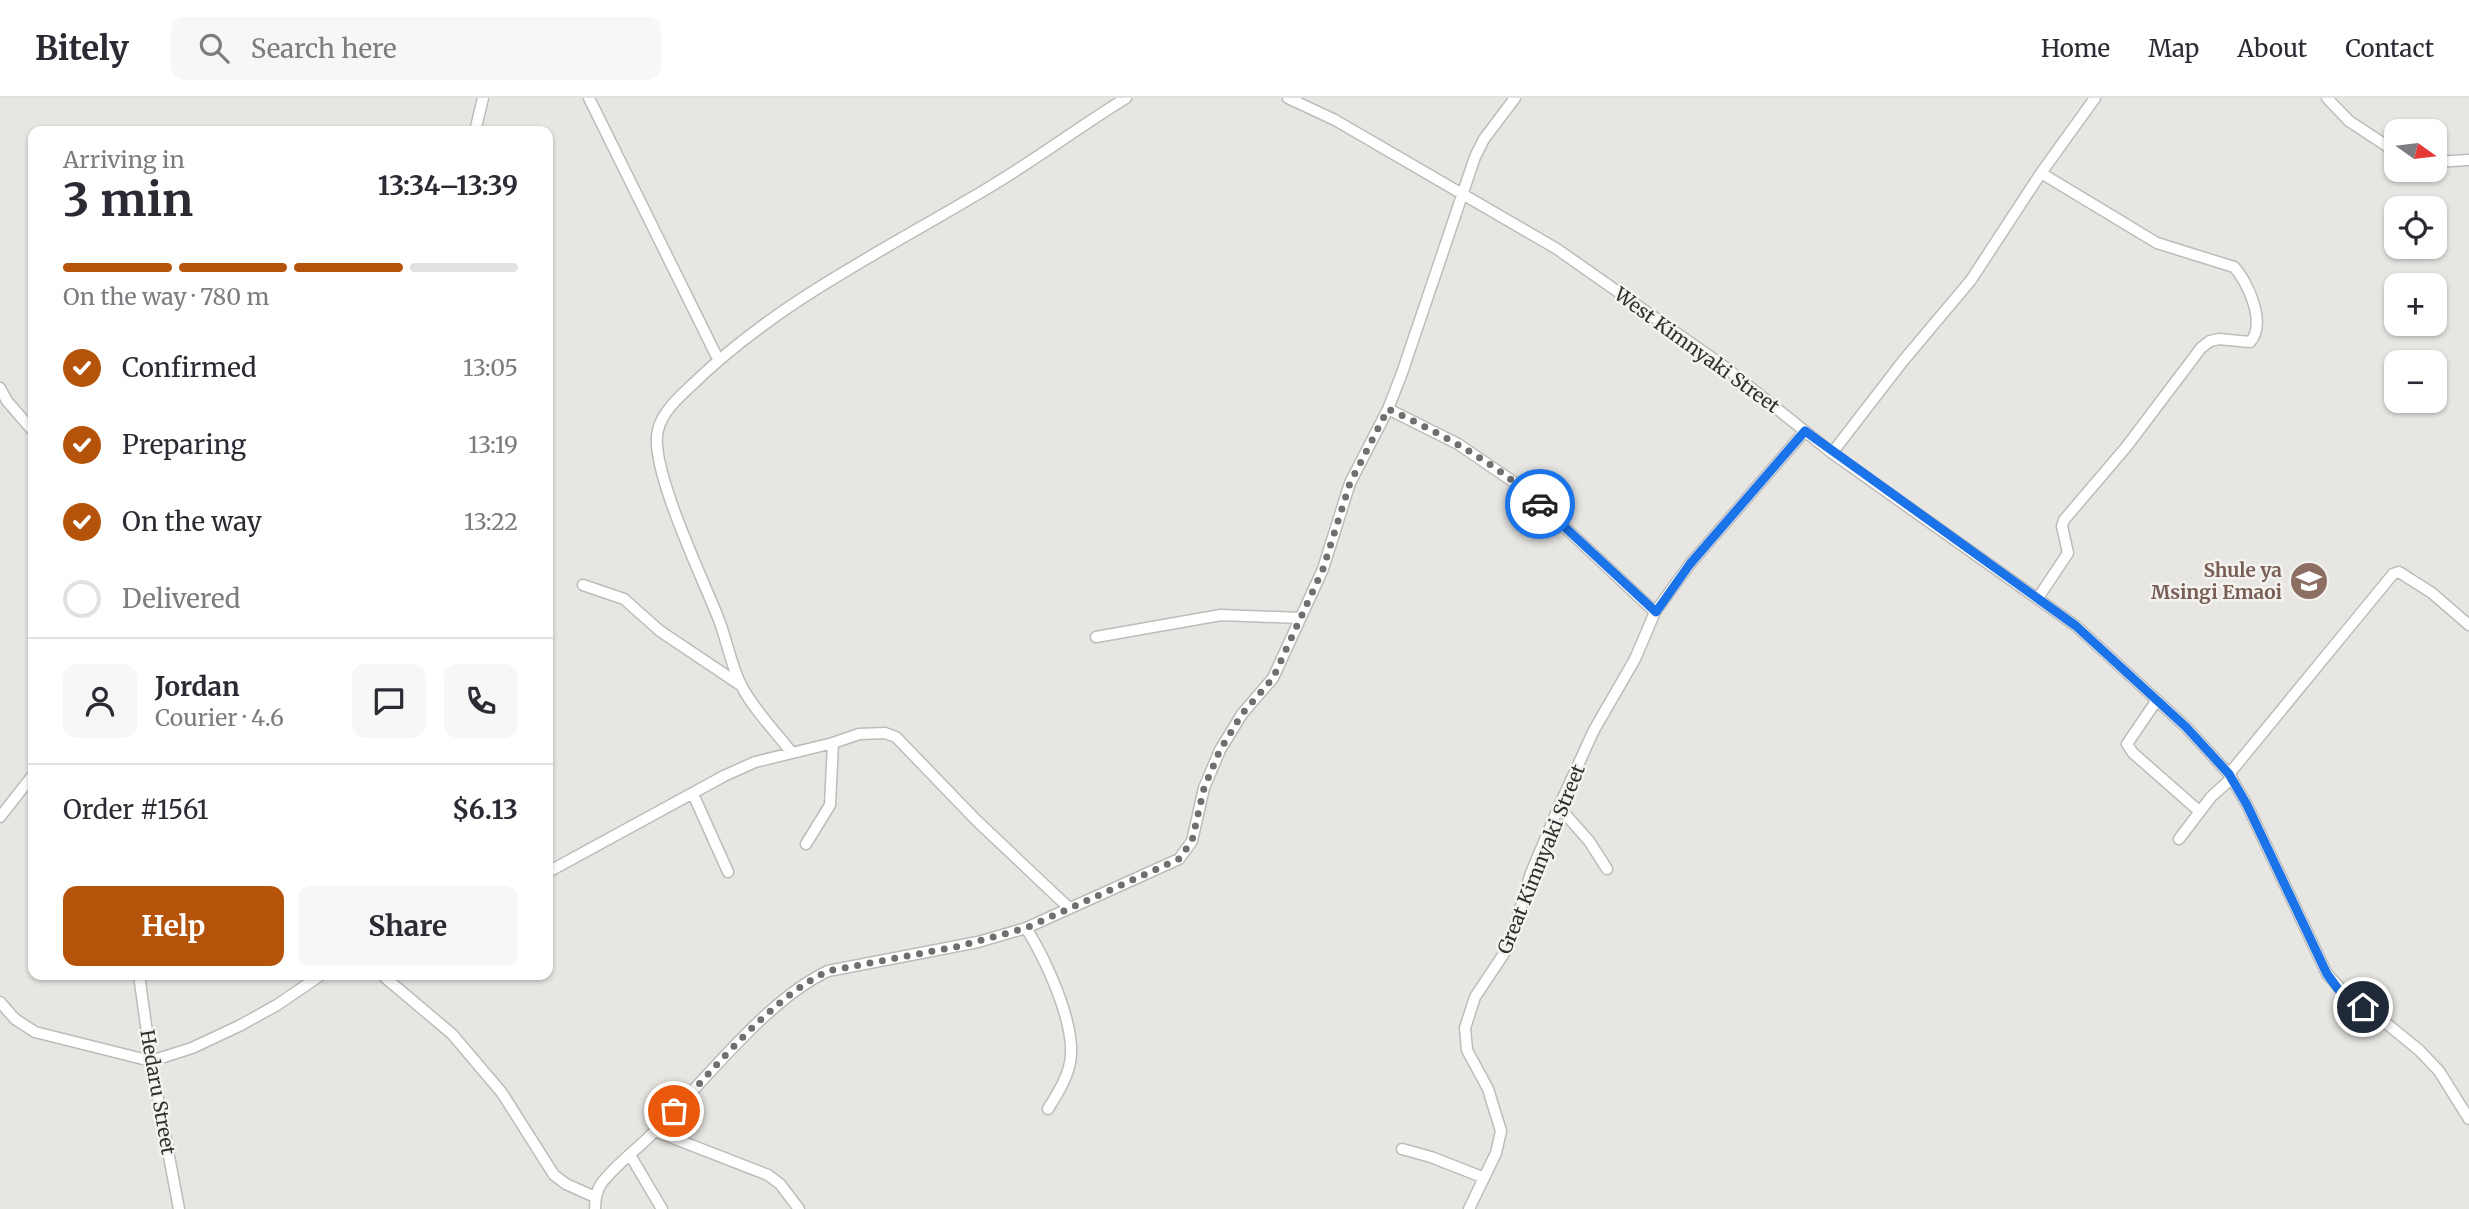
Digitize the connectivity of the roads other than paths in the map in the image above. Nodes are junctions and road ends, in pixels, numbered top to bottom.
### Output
1 (483, 98) edge
2 (589, 98) edge
3 (1126, 98) edge
4 (1288, 98) edge
5 (1515, 98) edge
6 (2095, 98) edge
7 (2334, 100) edge
8 (476, 126) edge
9 (2384, 144) edge
10 (2469, 160) edge
11 (2447, 161) edge
12 (2041, 173) junction
13 (1461, 195) junction
14 (718, 359) junction
15 (0, 388) edge
16 (1388, 409) junction
17 (28, 425) edge
18 (1805, 431) junction
19 (1832, 453) junction
20 (583, 585) dead end
21 (2038, 598) junction
22 (1656, 612) junction
23 (1300, 618) junction
24 (2469, 625) edge
25 (1096, 637) dead end
26 (741, 686) junction
27 (2157, 699) junction
28 (833, 743) junction
29 (792, 753) junction
30 (2230, 776) junction
31 (28, 781) edge
32 (693, 794) junction
33 (1559, 807) junction
34 (2199, 811) junction
35 (0, 817) edge
36 (2179, 839) dead end
37 (806, 844) dead end
38 (553, 869) edge
39 (1607, 869) dead end
40 (728, 872) dead end
41 (1068, 907) junction
42 (1026, 928) junction
43 (140, 980) edge
44 (314, 980) edge
45 (388, 980) edge
46 (0, 1002) edge
47 (151, 1062) junction
48 (1048, 1110) dead end
49 (2469, 1119) edge
50 (655, 1131) junction
51 (1402, 1149) dead end
52 (630, 1155) junction
53 (1482, 1177) junction
54 (595, 1196) junction
55 (179, 1209) edge
56 (594, 1209) edge
57 (662, 1209) edge
58 (799, 1209) edge
59 (1469, 1209) edge

1 - 8 street
2 - 14 street
3 - 14 street
4 - 13 street, West Kimnyaki Street
5 - 13 street
6 - 12 street
7 - 9 street
10 - 11 street
12 - 19 street
12 - 21 street
13 - 16 street
13 - 18 street, West Kimnyaki Street
14 - 26 street
15 - 17 street
16 - 22 street
16 - 23 street
18 - 19 street, West Kimnyaki Street
18 - 22 street, Great Kimnyaki Street
19 - 21 street, West Kimnyaki Street
20 - 26 street
21 - 27 street, West Kimnyaki Street
22 - 33 street, Great Kimnyaki Street
23 - 25 street
23 - 41 street
24 - 30 street
26 - 29 street
27 - 30 street, West Kimnyaki Street
27 - 34 street
28 - 29 street
28 - 37 street
28 - 41 street
29 - 32 street
30 - 34 street
30 - 49 street, West Kimnyaki Street
31 - 35 street
32 - 38 street
32 - 40 street
33 - 39 street
33 - 53 street, Great Kimnyaki Street
34 - 36 street
41 - 42 street
42 - 48 street
42 - 50 street
43 - 47 street, Hedaru Street
44 - 47 street
45 - 54 street
46 - 47 street
47 - 55 street, Hedaru Street
50 - 52 street
50 - 58 street
51 - 53 street
52 - 54 street
52 - 57 street
53 - 59 street, Great Kimnyaki Street
54 - 56 street

